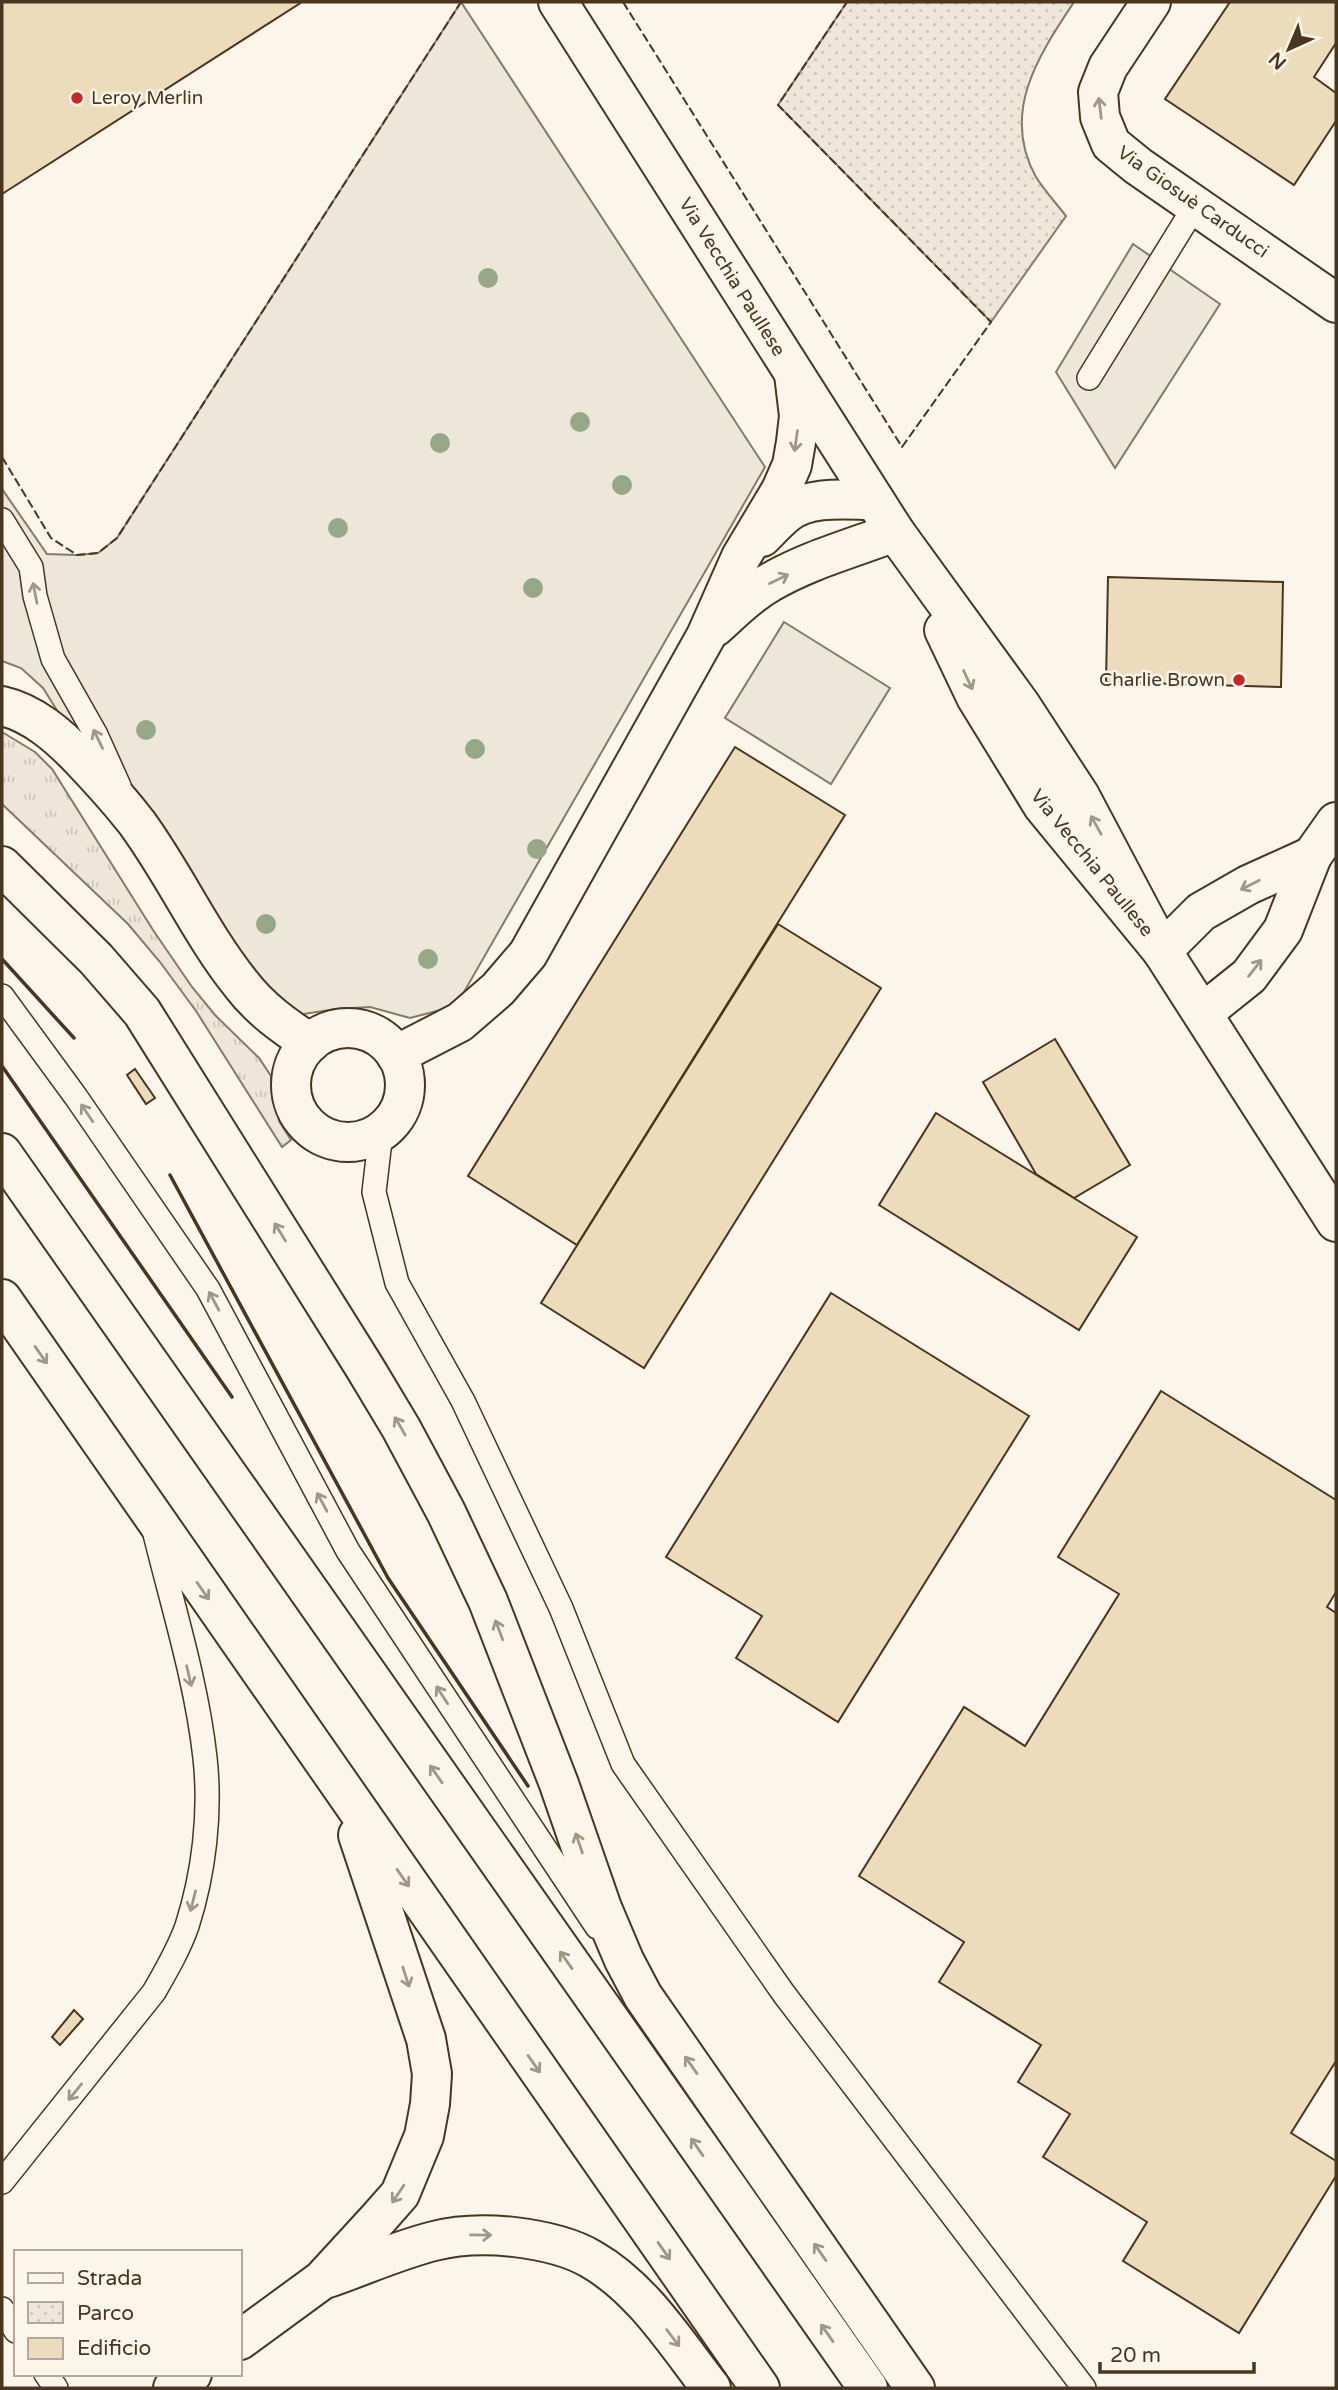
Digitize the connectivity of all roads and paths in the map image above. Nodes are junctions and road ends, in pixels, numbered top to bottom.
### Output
1 (558, 2) edge
2 (1151, 2) edge
3 (1195, 206) junction
4 (1336, 303) edge
5 (794, 374) junction
6 (1089, 378) dead end
7 (874, 500) junction
8 (2, 520) edge
9 (901, 542) junction
10 (741, 557) junction
11 (706, 636) junction
12 (2, 706) edge
13 (1336, 822) edge
14 (137, 824) junction
15 (1312, 856) junction
16 (2, 866) edge
17 (1162, 951) junction
18 (2, 996) edge
19 (1204, 1012) junction
20 (310, 1043) junction
21 (396, 1055) junction
22 (381, 1132) junction
23 (2, 1153) edge
24 (1336, 1222) edge
25 (2, 1299) edge
26 (150, 1514) junction
27 (346, 1796) junction
28 (643, 1996) junction
29 (2, 2182) edge
30 (322, 2280) junction
31 (2, 2309) edge
32 (14, 2328) edge
33 (242, 2339) edge
34 (189, 2376) edge
35 (173, 2388) edge
36 (710, 2388) edge
37 (760, 2388) edge
38 (868, 2388) edge
39 (915, 2388) edge
40 (1084, 2388) edge

1 - 5 main road, Via Vecchia Paullese
3 -> 2 main road, Via Giosuè Carducci
3 - 4 main road, Via Giosuè Carducci
3 - 6 lane
5 - 7 main road, Via Vecchia Paullese
5 -> 10 main road
7 - 9 main road, Via Vecchia Paullese
7 - 10 main road
14 -> 8 lane
11 -> 9 main road
9 - 17 main road, Via Vecchia Paullese
10 - 11 main road
11 - 21 main road
12 - 14 main road
13 - 15 main road
14 - 20 main road
15 -> 17 main road
19 -> 15 main road
28 -> 16 main road
17 - 19 main road, Via Vecchia Paullese
28 -> 18 lane
19 - 24 main road, Via Vecchia Paullese
20 - 21 main road
20 - 22 main road
21 - 22 main road
22 - 40 lane
38 -> 23 main road
25 -> 26 main road
26 -> 27 main road
26 -> 29 lane
27 -> 30 main road
27 -> 37 main road
39 -> 28 main road
30 - 33 main road
30 -> 36 main road
31 - 32 lane
34 - 35 main road

